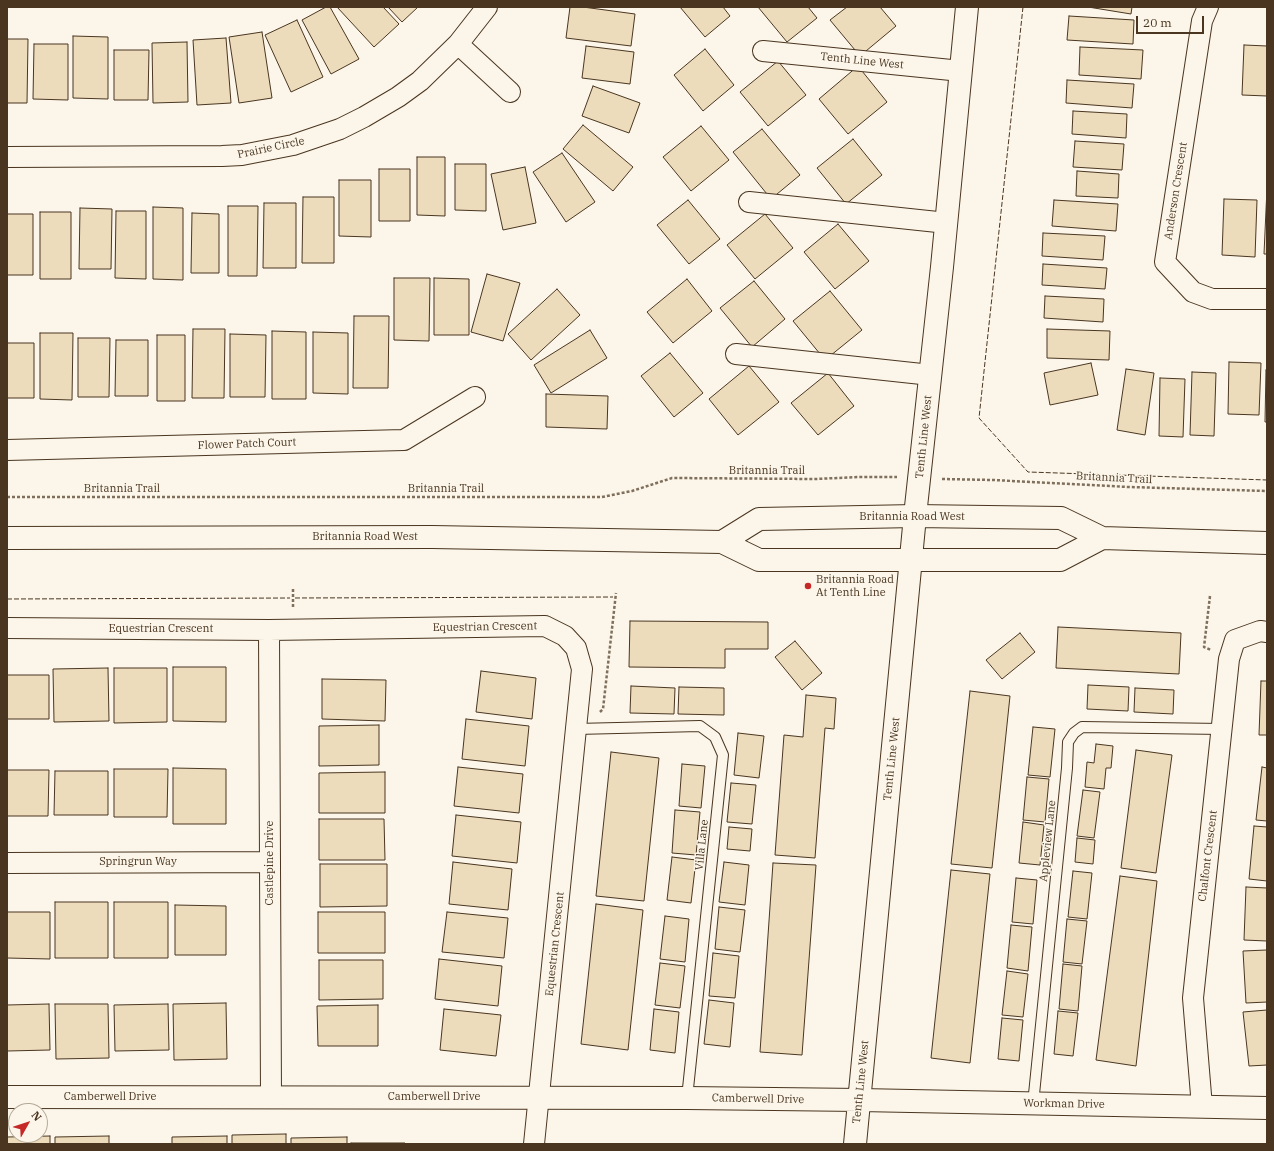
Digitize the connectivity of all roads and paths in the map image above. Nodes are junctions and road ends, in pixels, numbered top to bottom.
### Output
1 (487, 7) edge
2 (967, 7) edge
3 (1208, 7) edge
4 (458, 44) junction
5 (764, 51) dead end
6 (961, 71) junction
7 (510, 92) dead end
8 (7, 157) edge
9 (749, 202) dead end
10 (947, 223) junction
11 (1267, 299) edge
12 (736, 354) dead end
13 (930, 375) junction
14 (475, 397) dead end
15 (7, 450) edge
16 (882, 477) dead end
17 (960, 479) dead end
18 (1267, 491) edge
19 (7, 498) edge
20 (915, 516) junction
21 (7, 538) edge
22 (1102, 538) junction
23 (722, 542) junction
24 (1267, 543) edge
25 (912, 560) junction
26 (616, 593) dead end
27 (1210, 596) dead end
28 (7, 628) edge
29 (269, 630) junction
30 (1267, 632) edge
31 (1229, 659) junction
32 (576, 729) junction
33 (1222, 729) junction
34 (269, 862) junction
35 (7, 863) edge
36 (7, 1097) edge
37 (271, 1097) junction
38 (539, 1097) junction
39 (687, 1098) junction
40 (860, 1100) junction
41 (1033, 1104) junction
42 (1202, 1107) junction
43 (1267, 1108) edge
44 (534, 1144) edge
45 (855, 1144) edge

1 - 4 street, Prairie Circle
2 - 6 street, Tenth Line West
3 - 11 street, Anderson Crescent
4 - 7 street
4 - 8 street, Prairie Circle
5 - 6 street, Tenth Line West
6 - 10 street, Tenth Line West
9 - 10 street
10 - 13 street, Tenth Line West
12 - 13 street
13 - 20 street, Tenth Line West
14 - 15 street, Flower Patch Court
16 - 19 path, Britannia Trail
17 - 18 path, Britannia Trail
20 - 22 street, Britannia Road West
20 - 23 street, Britannia Road West
20 - 25 street, Tenth Line West
21 - 23 street, Britannia Road West
22 - 24 street, Britannia Road West
22 - 25 street, Britannia Road West
23 - 25 street, Britannia Road West
25 - 40 street, Tenth Line West
26 - 32 path
27 - 31 path
28 - 29 street, Equestrian Crescent
29 - 32 street, Equestrian Crescent
29 - 34 street, Castlepine Drive
30 - 31 street, Chalfont Crescent
31 - 33 street, Chalfont Crescent
32 - 38 street, Equestrian Crescent
32 - 39 lane, Villa Lane
33 - 41 lane, Appleview Lane
33 - 42 street, Chalfont Crescent
34 - 35 street, Springrun Way
34 - 37 street, Castlepine Drive
36 - 37 street, Camberwell Drive
37 - 38 street, Camberwell Drive
38 - 39 street, Camberwell Drive
38 - 44 street, Equestrian Crescent
39 - 40 street, Camberwell Drive
40 - 41 street, Workman Drive
40 - 45 street, Tenth Line West
41 - 42 street, Workman Drive
42 - 43 street, Workman Drive

